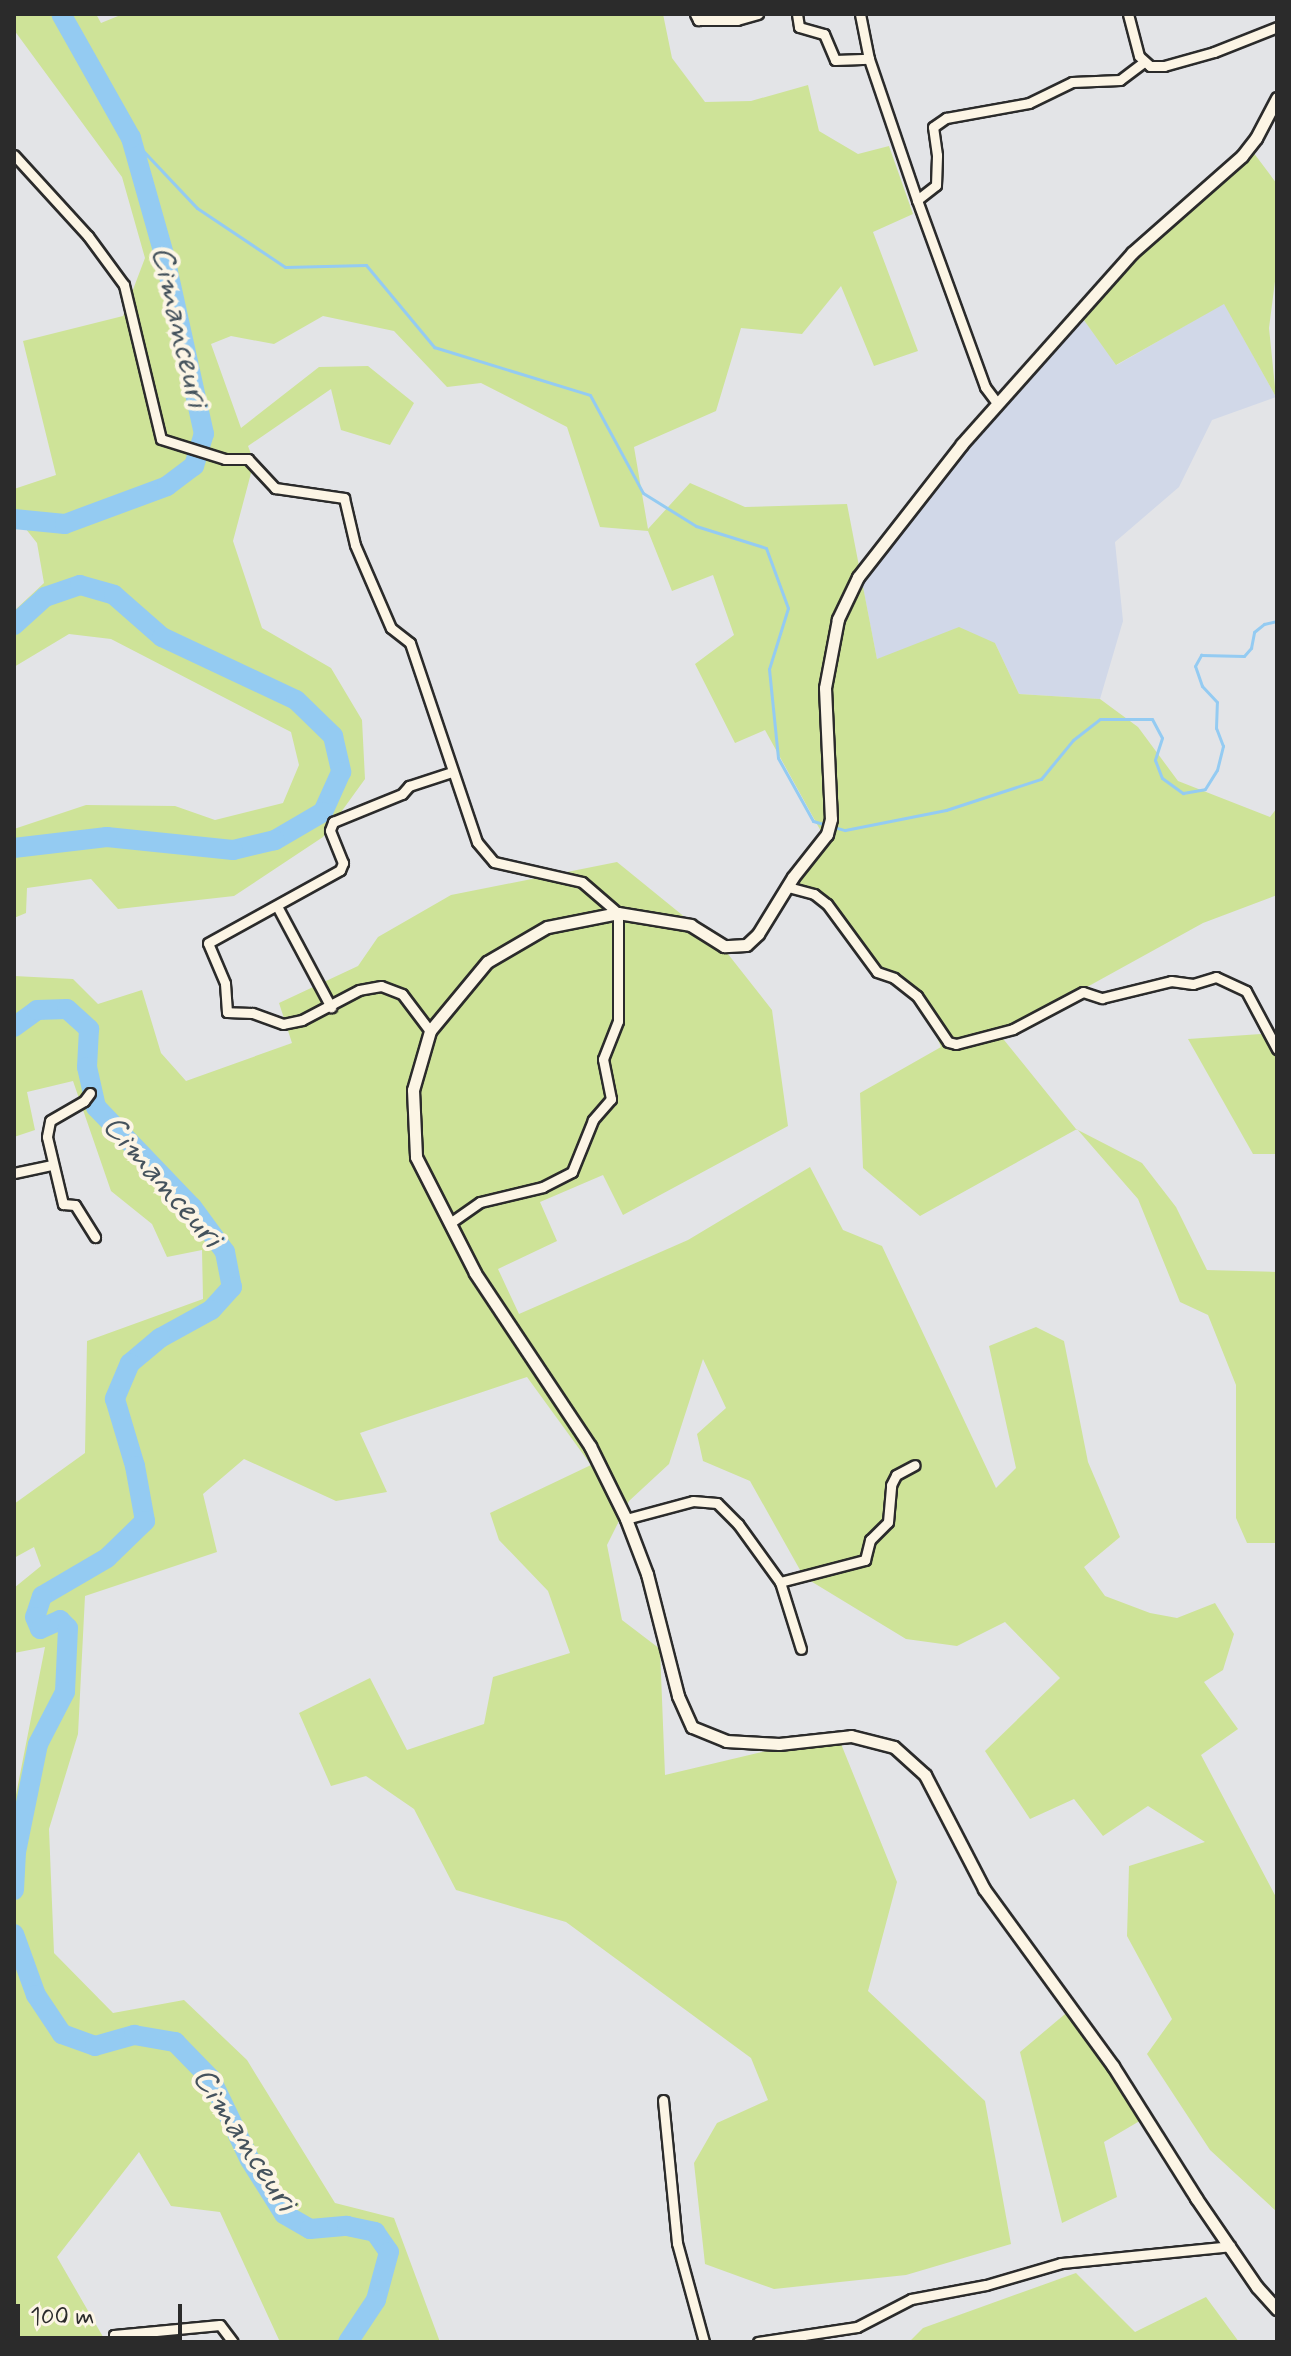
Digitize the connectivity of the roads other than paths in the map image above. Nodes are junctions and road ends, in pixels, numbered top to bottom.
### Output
1 (695, 14) edge
2 (758, 14) edge
3 (797, 14) edge
4 (860, 14) edge
5 (1128, 14) edge
6 (1277, 27) edge
7 (869, 59) junction
8 (1144, 62) junction
9 (1277, 98) edge
10 (14, 155) edge
11 (917, 200) junction
12 (997, 403) junction
13 (452, 772) junction
14 (788, 887) junction
15 (277, 906) junction
16 (618, 913) junction
17 (331, 1007) junction
18 (430, 1031) junction
19 (1277, 1049) edge
20 (90, 1093) dead end
21 (52, 1165) junction
22 (14, 1173) edge
23 (450, 1223) junction
24 (95, 1237) dead end
25 (915, 1465) dead end
26 (626, 1519) junction
27 (780, 1582) junction
28 (801, 1649) dead end
29 (663, 2100) dead end
30 (1230, 2246) junction
31 (1277, 2309) edge
32 (114, 2342) edge
33 (233, 2342) edge
34 (704, 2342) edge
35 (758, 2342) edge

1 - 2 street
3 - 7 street
4 - 7 street
5 - 8 street
6 - 8 street
7 - 11 street
8 - 11 street
9 - 12 street
10 - 13 street
11 - 12 street
12 - 14 street
13 - 15 street
13 - 16 street
14 - 16 street
14 - 19 street
15 - 17 street
15 - 17 street
16 - 18 street
16 - 23 street
17 - 18 street
18 - 23 street
20 - 21 street
21 - 22 street
21 - 24 street
23 - 26 street
25 - 27 street
26 - 27 street
26 - 30 street
27 - 28 street
29 - 34 street
30 - 31 street
30 - 35 street
32 - 33 street

